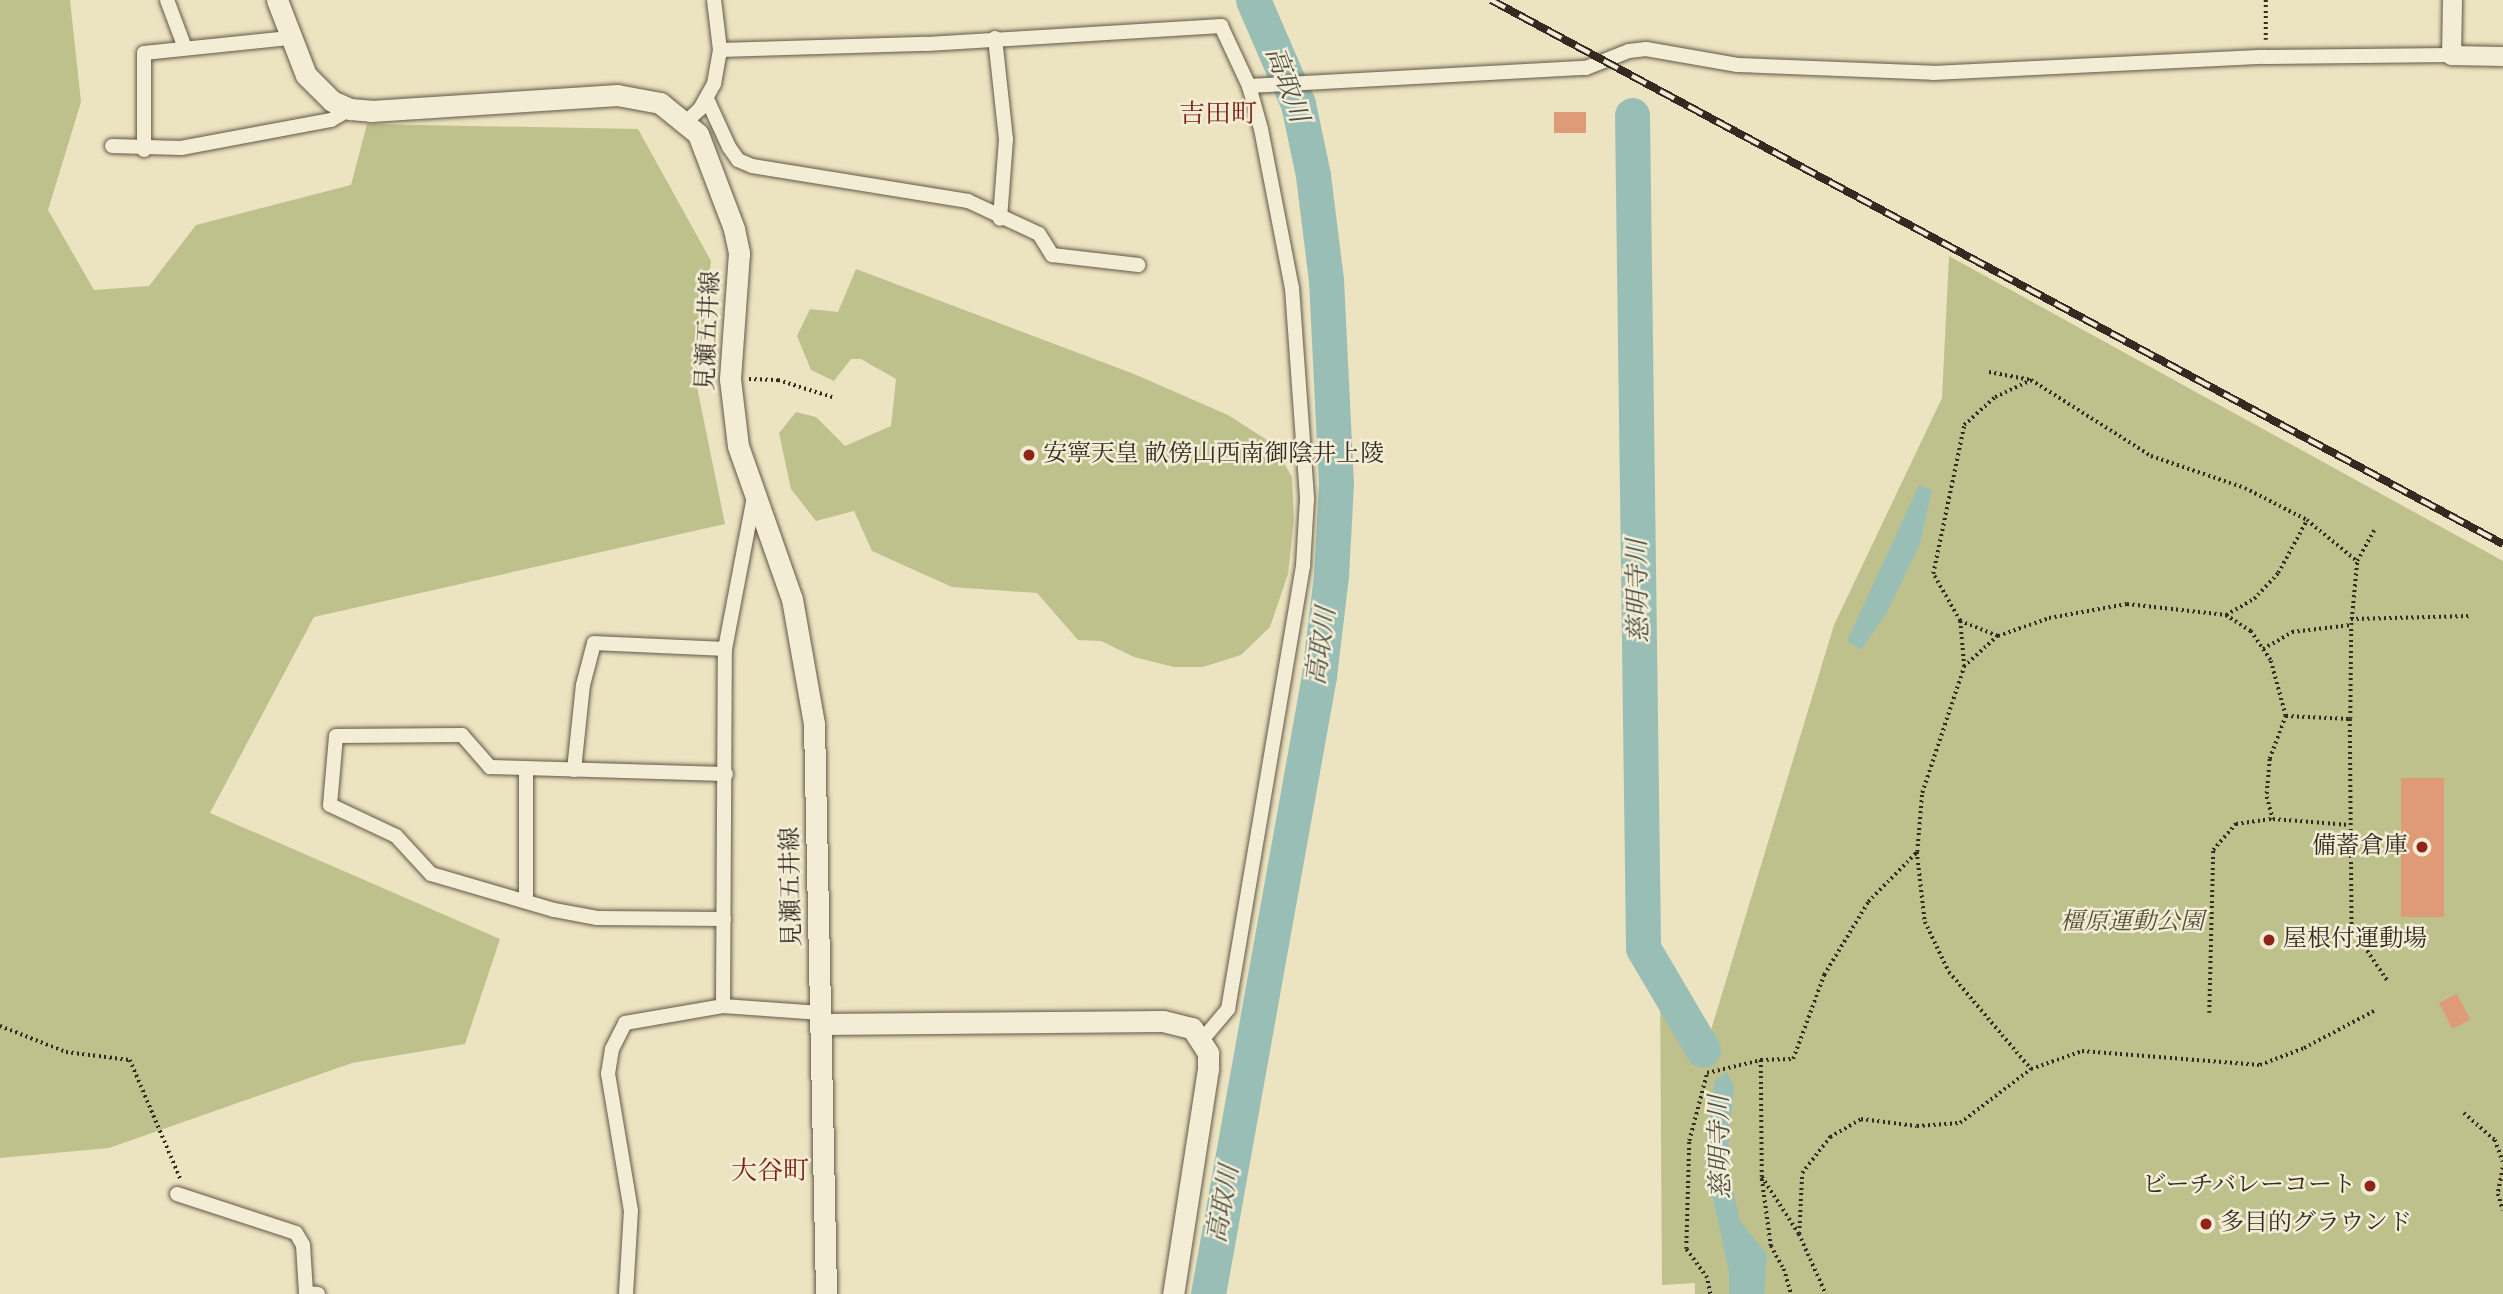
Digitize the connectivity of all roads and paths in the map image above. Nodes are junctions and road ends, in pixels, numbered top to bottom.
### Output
1 (167, 0) edge
2 (276, 0) edge
3 (714, 0) edge
4 (2266, 0) edge
5 (2452, 0) edge
6 (289, 38) junction
7 (995, 38) junction
8 (185, 48) junction
9 (720, 50) junction
10 (2451, 55) junction
11 (2503, 56) edge
12 (2266, 57) junction
13 (1254, 85) junction
14 (707, 99) junction
15 (350, 109) junction
16 (687, 121) junction
17 (112, 146) dead end
18 (145, 150) junction
19 (1000, 219) junction
20 (1138, 265) dead end
21 (1989, 372) dead end
22 (730, 379) junction
23 (2031, 380) junction
24 (832, 397) dead end
25 (754, 497) junction
26 (2307, 520) junction
27 (2374, 530) dead end
28 (2357, 561) junction
29 (2225, 615) junction
30 (2471, 616) dead end
31 (2351, 619) junction
32 (1960, 621) junction
33 (2351, 625) junction
34 (1998, 636) junction
35 (725, 649) junction
36 (2263, 649) junction
37 (1964, 667) junction
38 (2286, 716) junction
39 (2350, 719) junction
40 (526, 768) junction
41 (574, 770) junction
42 (726, 774) junction
43 (2273, 819) junction
44 (2350, 825) junction
45 (1917, 852) junction
46 (526, 901) junction
47 (724, 919) junction
48 (2387, 980) dead end
49 (723, 1006) junction
50 (2374, 1011) dead end
51 (2209, 1013) dead end
52 (821, 1018) junction
53 (0, 1026) edge
54 (1202, 1040) junction
55 (1761, 1060) junction
56 (2031, 1069) junction
57 (2464, 1113) dead end
58 (2503, 1162) edge
59 (2503, 1168) edge
60 (1762, 1177) junction
61 (183, 1196) joint
62 (2503, 1210) edge
63 (1799, 1234) junction
64 (318, 1294) edge
65 (626, 1294) edge
66 (826, 1294) edge
67 (1173, 1294) edge
68 (1710, 1294) edge
69 (1791, 1294) edge
70 (1826, 1294) edge

1 - 8 street
2 - 6 main road
3 - 9 street
4 - 12 path
5 - 10 street
6 - 8 street
6 - 15 main road
7 - 9 street
7 - 13 street
7 - 19 street
8 - 18 street
9 - 14 street
10 - 11 street
10 - 12 street
12 - 13 street
13 - 54 street
14 - 16 street
14 - 19 street
15 - 16 main road, 見瀬五井線
15 - 18 street
16 - 22 main road, 見瀬五井線
17 - 18 street
19 - 20 street
21 - 23 path
22 - 24 path
22 - 25 main road, 見瀬五井線
23 - 26 path
23 - 32 path
25 - 35 street
25 - 52 main road, 見瀬五井線
26 - 28 path
26 - 29 path
27 - 28 path
28 - 31 path
29 - 34 path
29 - 36 path
30 - 31 path
31 - 33 path
32 - 34 path
32 - 37 path
33 - 36 path
33 - 39 path
34 - 37 path
35 - 41 street
35 - 42 street
36 - 38 path
37 - 45 path
38 - 39 path
38 - 43 path
39 - 44 path
40 - 41 street
40 - 46 street
40 - 46 street
41 - 42 street
42 - 47 street
43 - 44 path
43 - 51 path
44 - 48 path
45 - 55 path
45 - 56 path
46 - 47 street
47 - 49 street
49 - 52 street
49 - 65 street
50 - 56 path
52 - 54 main road
52 - 66 main road, 見瀬五井線
53 - 61 path
54 - 67 main road
55 - 60 path
55 - 68 path
56 - 63 path
57 - 58 path
59 - 62 path
60 - 63 path
60 - 69 path
61 - 64 street
63 - 70 path

